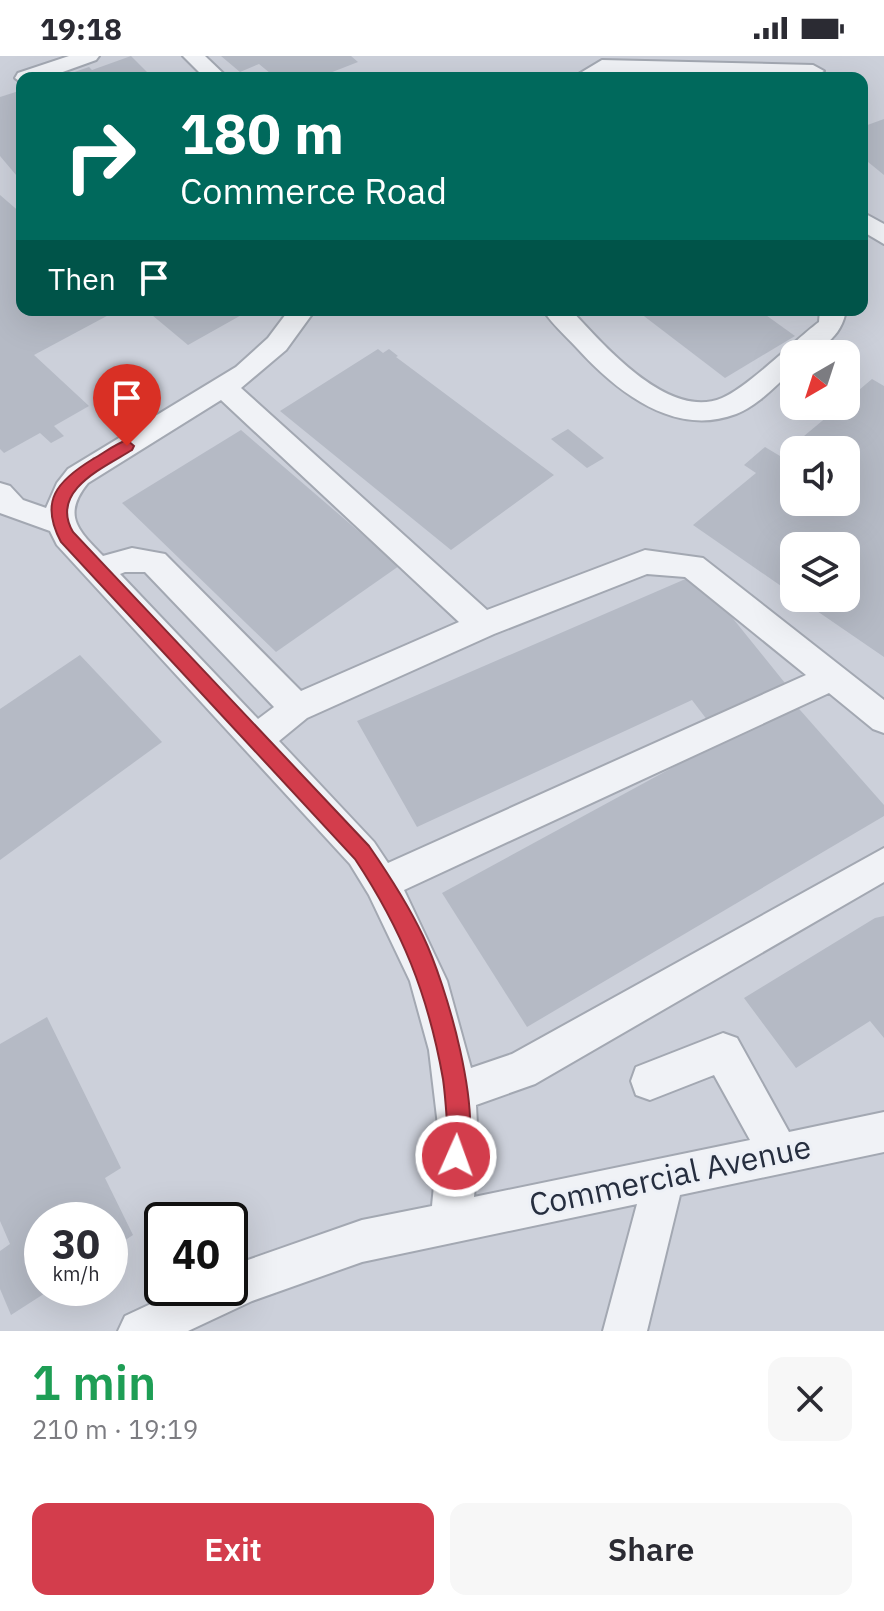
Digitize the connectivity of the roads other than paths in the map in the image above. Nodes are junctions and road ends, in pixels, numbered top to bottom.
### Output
1 (89, 56) edge
2 (193, 56) edge
3 (813, 68) edge
4 (43, 72) edge
5 (210, 72) edge
6 (592, 72) edge
7 (868, 224) edge
8 (884, 236) edge
9 (298, 316) edge
10 (562, 316) edge
11 (832, 316) edge
12 (812, 340) edge
13 (780, 365) edge
14 (223, 387) junction
15 (4, 503) edge
16 (59, 523) junction
17 (99, 571) junction
18 (200, 608) junction
19 (483, 625) junction
20 (159, 636) junction
21 (832, 677) junction
22 (296, 708) junction
23 (884, 719) edge
24 (256, 740) junction
25 (884, 864) edge
26 (382, 883) junction
27 (650, 1081) dead end
28 (455, 1093) junction
29 (884, 1132) edge
30 (779, 1153) junction
31 (664, 1177) junction
32 (451, 1220) junction
33 (140, 1331) edge
34 (625, 1331) edge

1 - 4 street
2 - 5 street
3 - 6 street
7 - 8 street
9 - 14 street
10 - 13 street
11 - 12 street
14 - 16 street
14 - 19 street
15 - 16 street
16 - 17 street
17 - 18 street
17 - 20 street
18 - 20 street
18 - 22 street
19 - 21 street
19 - 22 street
20 - 24 street
21 - 23 street
21 - 26 street
22 - 24 street
24 - 26 street
25 - 28 street
26 - 28 street
27 - 30 street
28 - 32 street
29 - 30 street, Commercial Avenue
30 - 31 street, Commercial Avenue
31 - 32 street, Commercial Avenue
31 - 34 street
32 - 33 street, Commercial Avenue

